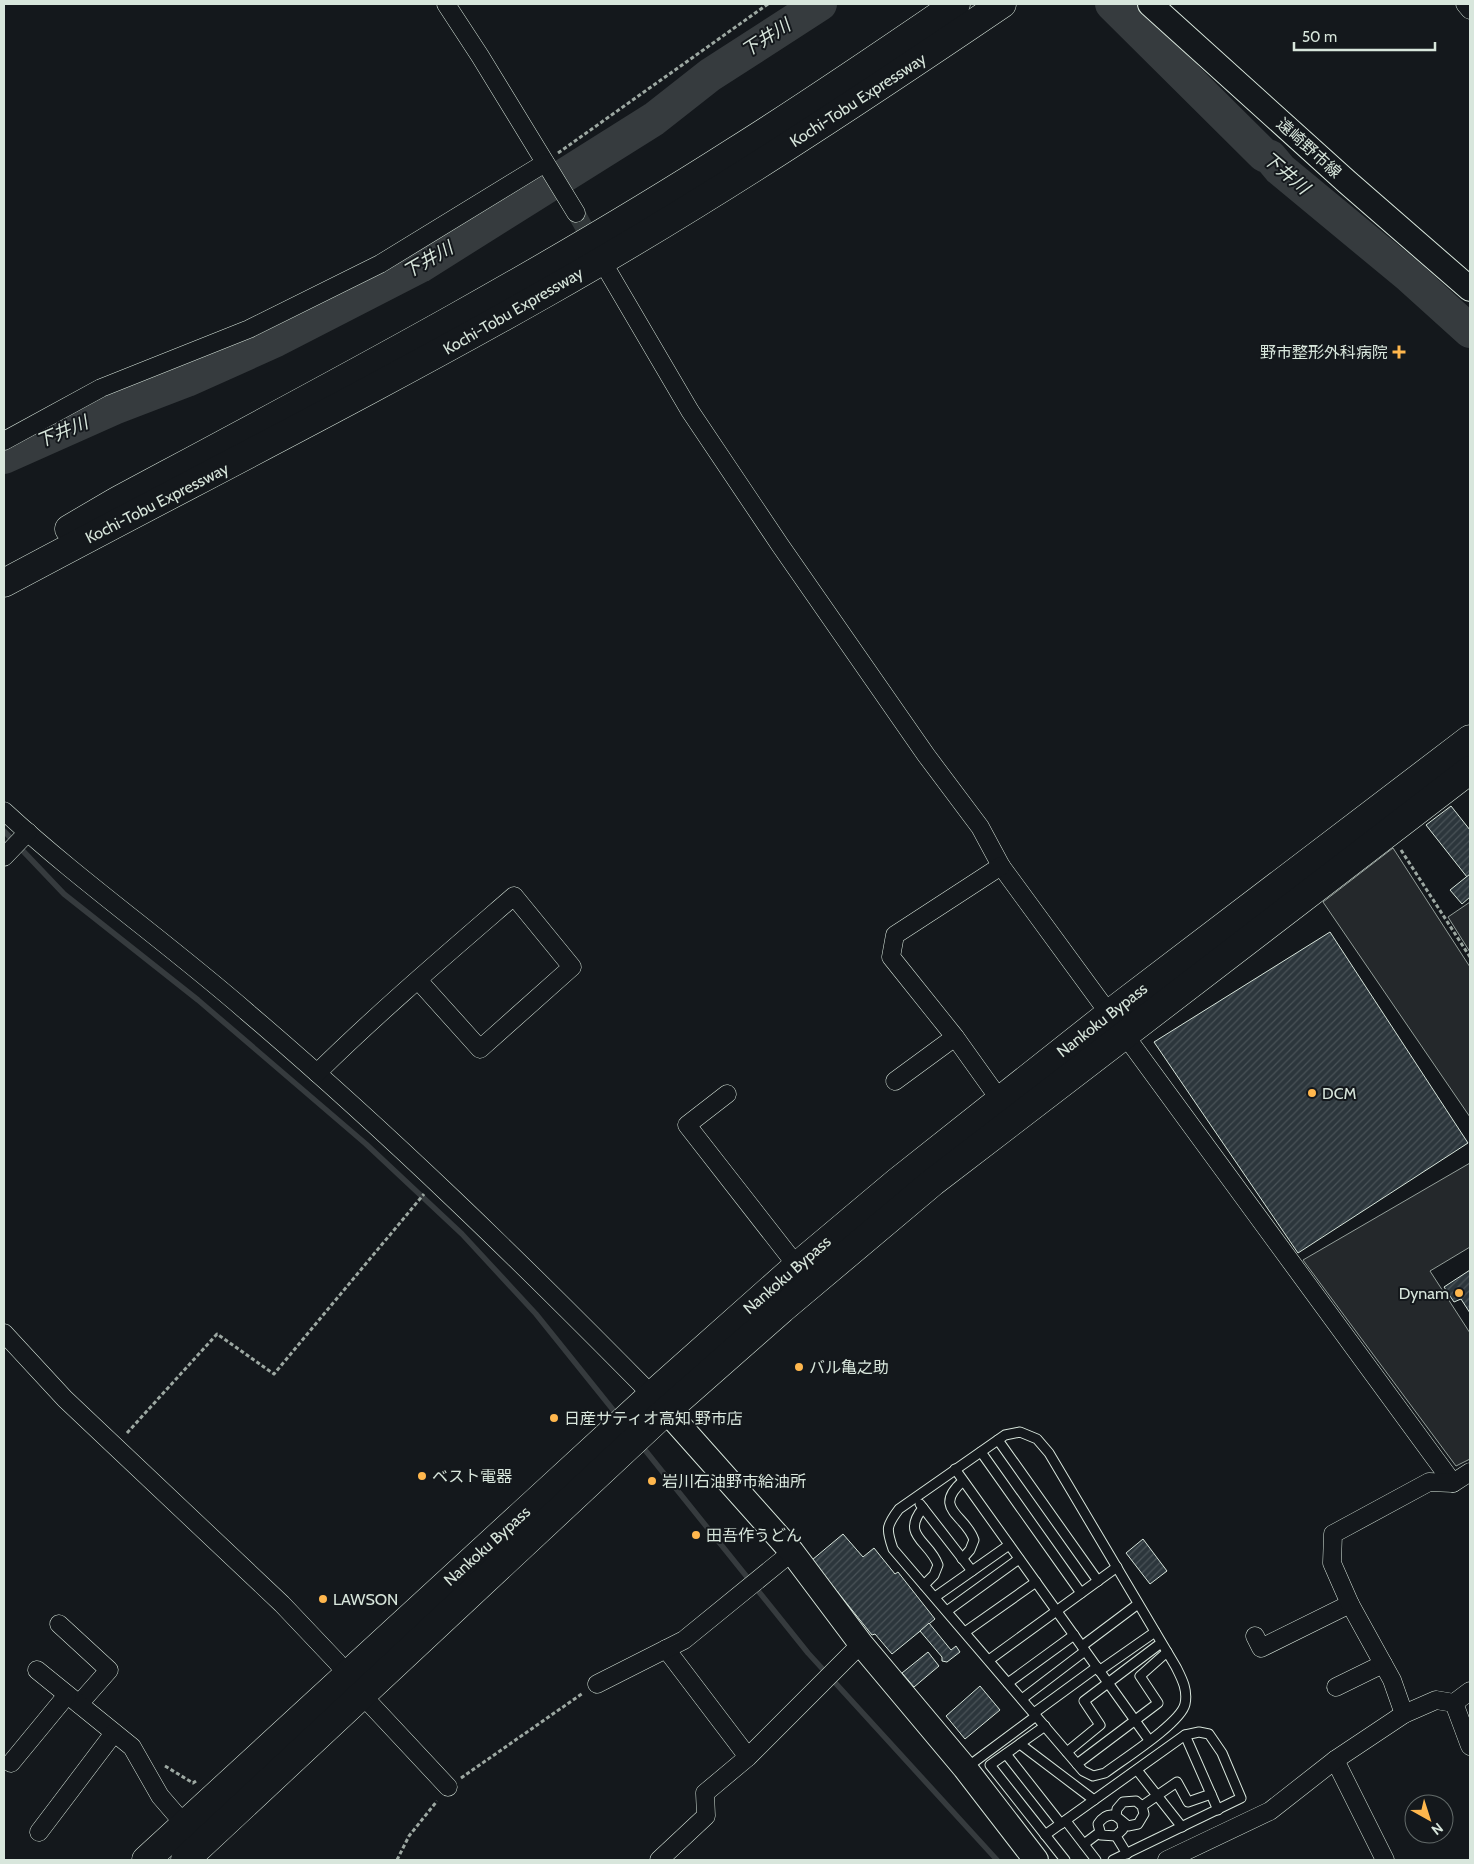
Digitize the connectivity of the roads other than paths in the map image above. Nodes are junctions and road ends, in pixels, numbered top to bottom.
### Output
1 (446, 4) edge
2 (956, 4) edge
3 (1002, 4) edge
4 (1150, 4) edge
5 (1465, 4) edge
6 (1470, 10) edge
7 (546, 162) junction
8 (576, 213) tunnel mouth
9 (609, 273) dead end
10 (1470, 288) edge
11 (4, 441) edge
12 (4, 570) edge
13 (4, 583) edge
14 (1470, 739) edge
15 (1470, 770) edge
16 (4, 810) edge
17 (28, 832) junction
18 (4, 857) edge
19 (1001, 866) junction
20 (418, 980) junction
21 (1117, 1024) junction
22 (955, 1037) junction
23 (317, 1073) junction
24 (895, 1081) dead end
25 (727, 1094) dead end
26 (1000, 1100) junction
27 (797, 1266) junction
28 (4, 1333) edge
29 (659, 1403) junction
30 (998, 1440) junction
31 (981, 1452) junction
32 (955, 1470) junction
33 (1470, 1472) edge
34 (963, 1481) junction
35 (1453, 1483) junction
36 (915, 1497) junction
37 (923, 1508) junction
38 (1009, 1545) junction
39 (792, 1552) junction
40 (962, 1558) junction
41 (1020, 1559) junction
42 (1117, 1567) junction
43 (972, 1571) junction
44 (1098, 1581) junction
45 (1036, 1582) junction
46 (924, 1585) junction
47 (1081, 1594) junction
48 (935, 1597) junction
49 (1138, 1604) junction
50 (1350, 1604) junction
51 (947, 1611) junction
52 (1057, 1611) junction
53 (59, 1624) dead end
54 (965, 1632) junction
55 (1155, 1632) junction
56 (1074, 1635) junction
57 (1255, 1636) dead end
58 (1161, 1643) junction
59 (861, 1644) junction
60 (1083, 1648) junction
61 (666, 1649) junction
62 (1167, 1652) junction
63 (989, 1660) junction
64 (1383, 1664) junction
65 (1098, 1669) junction
66 (37, 1670) dead end
67 (347, 1674) junction
68 (1108, 1682) junction
69 (1008, 1683) junction
70 (597, 1684) road end
71 (1336, 1687) dead end
72 (1470, 1691) edge
73 (364, 1696) junction
74 (73, 1699) junction
75 (1022, 1699) junction
76 (1454, 1702) junction
77 (1035, 1714) junction
78 (1404, 1714) junction
79 (1135, 1720) junction
80 (1044, 1726) junction
81 (114, 1732) junction
82 (1185, 1736) junction
83 (1149, 1740) junction
84 (1020, 1744) junction
85 (1470, 1746) edge
86 (1067, 1752) junction
87 (1006, 1754) junction
88 (748, 1757) junction
89 (1335, 1760) junction
90 (11, 1763) dead end
91 (1077, 1764) junction
92 (965, 1768) junction
93 (1137, 1770) junction
94 (448, 1787) road end
95 (1211, 1794) junction
96 (1156, 1795) junction
97 (1094, 1800) junction
98 (1142, 1806) junction
99 (1218, 1810) junction
100 (1119, 1820) junction
101 (1063, 1823) junction
102 (185, 1825) junction
103 (1182, 1827) junction
104 (40, 1832) dead end
105 (1100, 1832) junction
106 (1045, 1835) junction
107 (1116, 1836) junction
108 (1084, 1844) junction
109 (1127, 1854) junction
110 (146, 1860) edge
111 (185, 1860) edge
112 (658, 1860) edge
113 (1036, 1860) edge
114 (1065, 1860) edge
115 (1096, 1860) edge
116 (1113, 1860) edge
117 (1167, 1860) edge
118 (1385, 1860) edge

1 - 7 street
2 - 12 highway, Kochi-Tobu Expressway
3 - 13 highway, Kochi-Tobu Expressway
4 - 10 street, 遠崎野市線
5 - 6 street
7 - 8 street
7 - 11 street
9 - 19 street
14 - 21 highway, Nankoku Bypass
15 - 21 highway, Nankoku Bypass
16 - 17 street
17 - 18 street
17 - 23 street
19 - 21 street
19 - 22 street
20 - 20 street
20 - 23 street
21 - 26 highway, Nankoku Bypass
21 - 29 highway, Nankoku Bypass
21 - 35 street
22 - 24 street
22 - 26 street
23 - 29 street
25 - 27 street
26 - 27 highway, Nankoku Bypass
27 - 29 highway, Nankoku Bypass
28 - 67 street
29 - 39 street
29 - 67 highway, Nankoku Bypass
29 - 73 highway, Nankoku Bypass
30 - 31 lane
30 - 42 lane
30 - 44 lane
31 - 32 lane
31 - 47 lane
32 - 34 lane
32 - 36 lane
33 - 35 street
34 - 38 lane
34 - 40 lane
35 - 50 street
36 - 37 lane
36 - 46 lane
37 - 40 lane
37 - 46 lane
38 - 41 lane
38 - 43 lane
39 - 59 street
39 - 61 street
40 - 43 lane
41 - 45 lane
41 - 51 lane
42 - 44 lane
42 - 49 lane
43 - 48 lane
44 - 47 lane
45 - 52 lane
45 - 54 lane
46 - 48 lane
47 - 52 lane
48 - 51 lane
49 - 55 lane
49 - 60 lane
50 - 57 street
50 - 64 street
51 - 54 lane
52 - 56 lane
52 - 63 lane
53 - 74 street
54 - 63 lane
55 - 58 lane
55 - 65 lane
56 - 60 lane
56 - 69 lane
58 - 62 lane
58 - 68 lane
59 - 88 street
59 - 92 street
60 - 65 lane
60 - 75 lane
61 - 70 street
61 - 88 street
62 - 79 lane
62 - 83 lane
63 - 69 lane
64 - 71 street
64 - 78 street
65 - 68 lane
65 - 77 lane
66 - 74 street
67 - 73 street
67 - 102 highway, Nankoku Bypass
68 - 79 lane
68 - 86 lane
69 - 75 lane
72 - 76 street
73 - 94 street
73 - 111 highway, Nankoku Bypass
74 - 81 street
74 - 90 street
75 - 77 lane
76 - 78 street
76 - 85 street
77 - 80 lane
77 - 92 lane
78 - 89 street
79 - 83 lane
79 - 91 lane
80 - 84 lane
80 - 86 lane
81 - 102 street
81 - 104 street
82 - 93 lane
82 - 95 lane
82 - 99 lane
83 - 91 lane
84 - 87 lane
84 - 97 lane
86 - 91 lane
87 - 101 lane
87 - 106 lane
88 - 112 street
89 - 117 street
89 - 118 street
92 - 113 street
93 - 96 lane
93 - 97 lane
95 - 96 lane
95 - 99 lane
96 - 98 lane
96 - 103 lane
97 - 101 lane
98 - 100 lane
98 - 100 lane
99 - 103 lane
100 - 105 lane
100 - 107 lane
101 - 106 lane
101 - 108 lane
102 - 110 highway, Nankoku Bypass
103 - 109 lane
105 - 107 lane
105 - 108 lane
106 - 114 lane
107 - 109 lane
108 - 115 lane
109 - 116 lane

